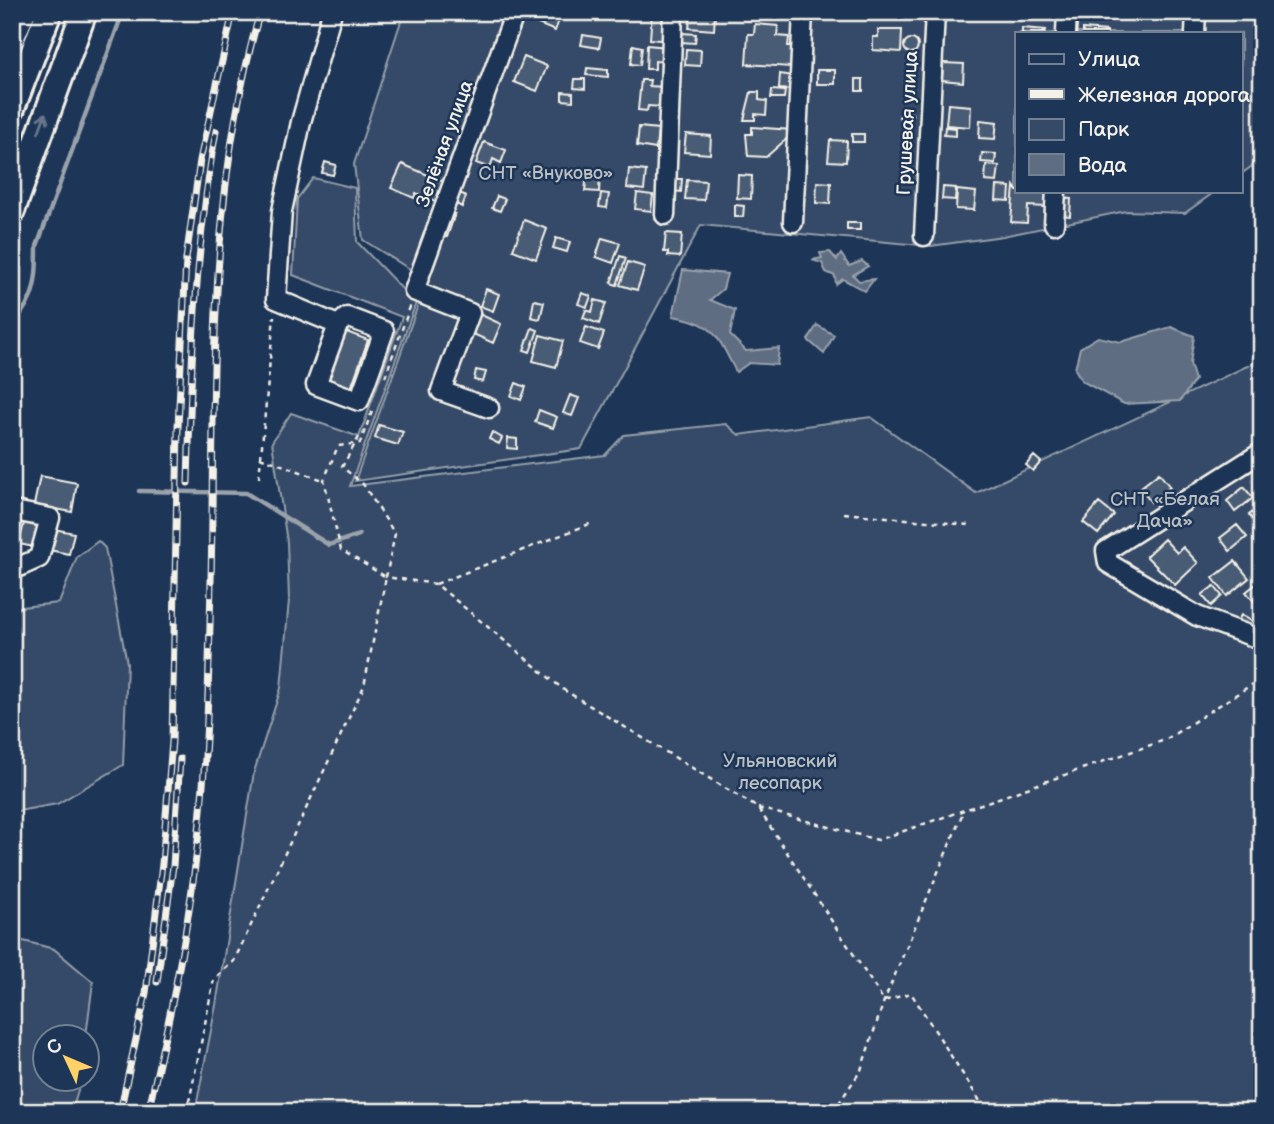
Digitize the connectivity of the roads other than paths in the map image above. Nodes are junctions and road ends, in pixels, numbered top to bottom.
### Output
1 (26, 12) edge
2 (50, 12) edge
3 (84, 12) edge
4 (332, 12) edge
5 (515, 12) edge
6 (673, 12) edge
7 (803, 12) edge
8 (935, 12) edge
9 (1067, 12) edge
10 (1196, 12) edge
11 (1066, 32) edge
12 (1195, 32) edge
13 (14, 39) edge
14 (12, 52) edge
15 (12, 107) edge
16 (1056, 192) edge
17 (12, 211) edge
18 (665, 215) dead end
19 (793, 222) dead end
20 (1054, 224) dead end
21 (924, 236) dead end
22 (338, 325) junction
23 (489, 408) dead end
24 (1262, 452) edge
25 (13, 509) edge
26 (12, 570) edge
27 (1262, 640) edge

1 - 13 street
2 - 15 highway
17 -> 3 highway
4 - 22 street
5 - 23 street, Зелёная улица
6 - 18 street
7 - 19 street
8 - 21 street, Грушевая улица
9 - 11 street
10 - 12 street
13 - 14 street
16 - 20 street
22 - 22 street
24 - 27 street
25 - 26 street

